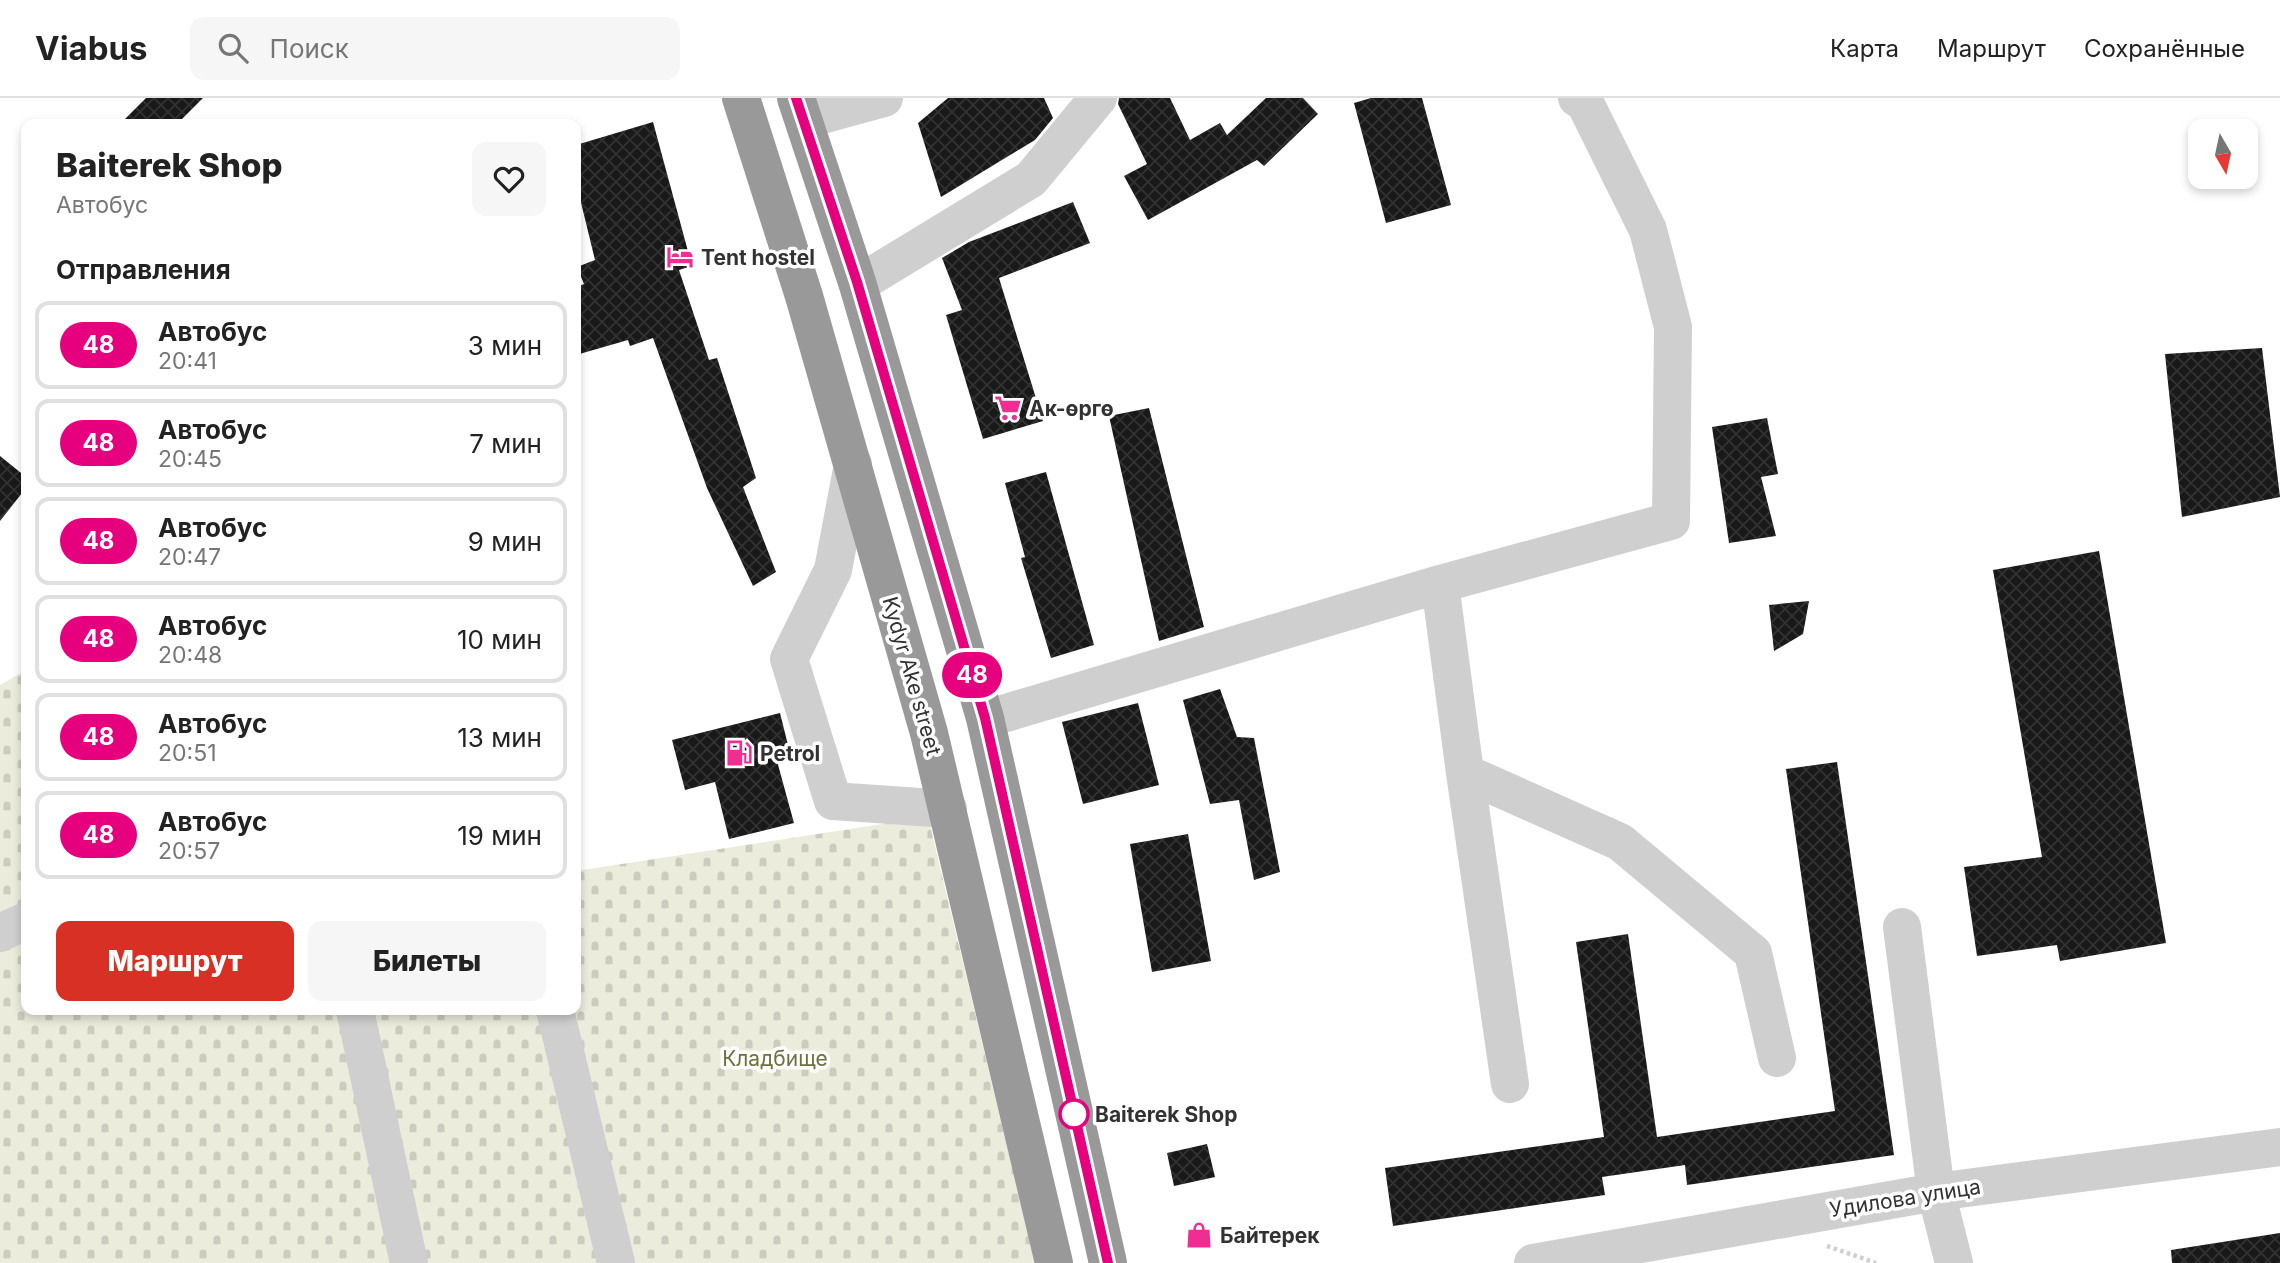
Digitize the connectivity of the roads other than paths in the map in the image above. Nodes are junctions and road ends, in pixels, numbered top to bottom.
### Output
1 (741, 98) edge
2 (884, 98) edge
3 (1098, 98) edge
4 (1577, 98) edge
5 (800, 109) edge
6 (857, 282) junction
7 (804, 296) junction
8 (853, 464) junction
9 (1440, 584) junction
10 (985, 718) junction
11 (929, 733) junction
12 (1465, 773) junction
13 (1003, 797) junction
14 (948, 809) junction
15 (21, 923) edge
16 (1902, 927) dead end
17 (0, 933) edge
18 (356, 1015) edge
19 (556, 1015) edge
20 (1777, 1058) dead end
21 (1510, 1084) dead end
22 (2280, 1147) edge
23 (1936, 1192) junction
24 (1606, 1257) edge
25 (410, 1263) edge
26 (615, 1263) edge
27 (1054, 1263) edge
28 (1108, 1263) edge
29 (1533, 1263) edge
30 (1954, 1263) edge

1 - 7 highway, Kydyr Ake street
2 - 5 street
3 - 6 street
4 - 9 street
5 - 6 highway
6 - 7 highway
6 - 10 highway
7 - 8 highway, Kydyr Ake street
8 - 11 highway, Kydyr Ake street
8 - 14 street
9 - 10 street
9 - 12 street
10 - 11 highway
10 - 13 highway
11 - 14 highway, Kydyr Ake street
12 - 20 street
12 - 21 street
13 - 14 highway
13 - 28 highway
14 - 27 highway, Kydyr Ake street
15 - 17 street
16 - 23 street
18 - 25 street
19 - 26 street
22 - 23 street, Удилова улица
23 - 24 street, Удилова улица
23 - 30 street
24 - 29 street, Удилова улица

